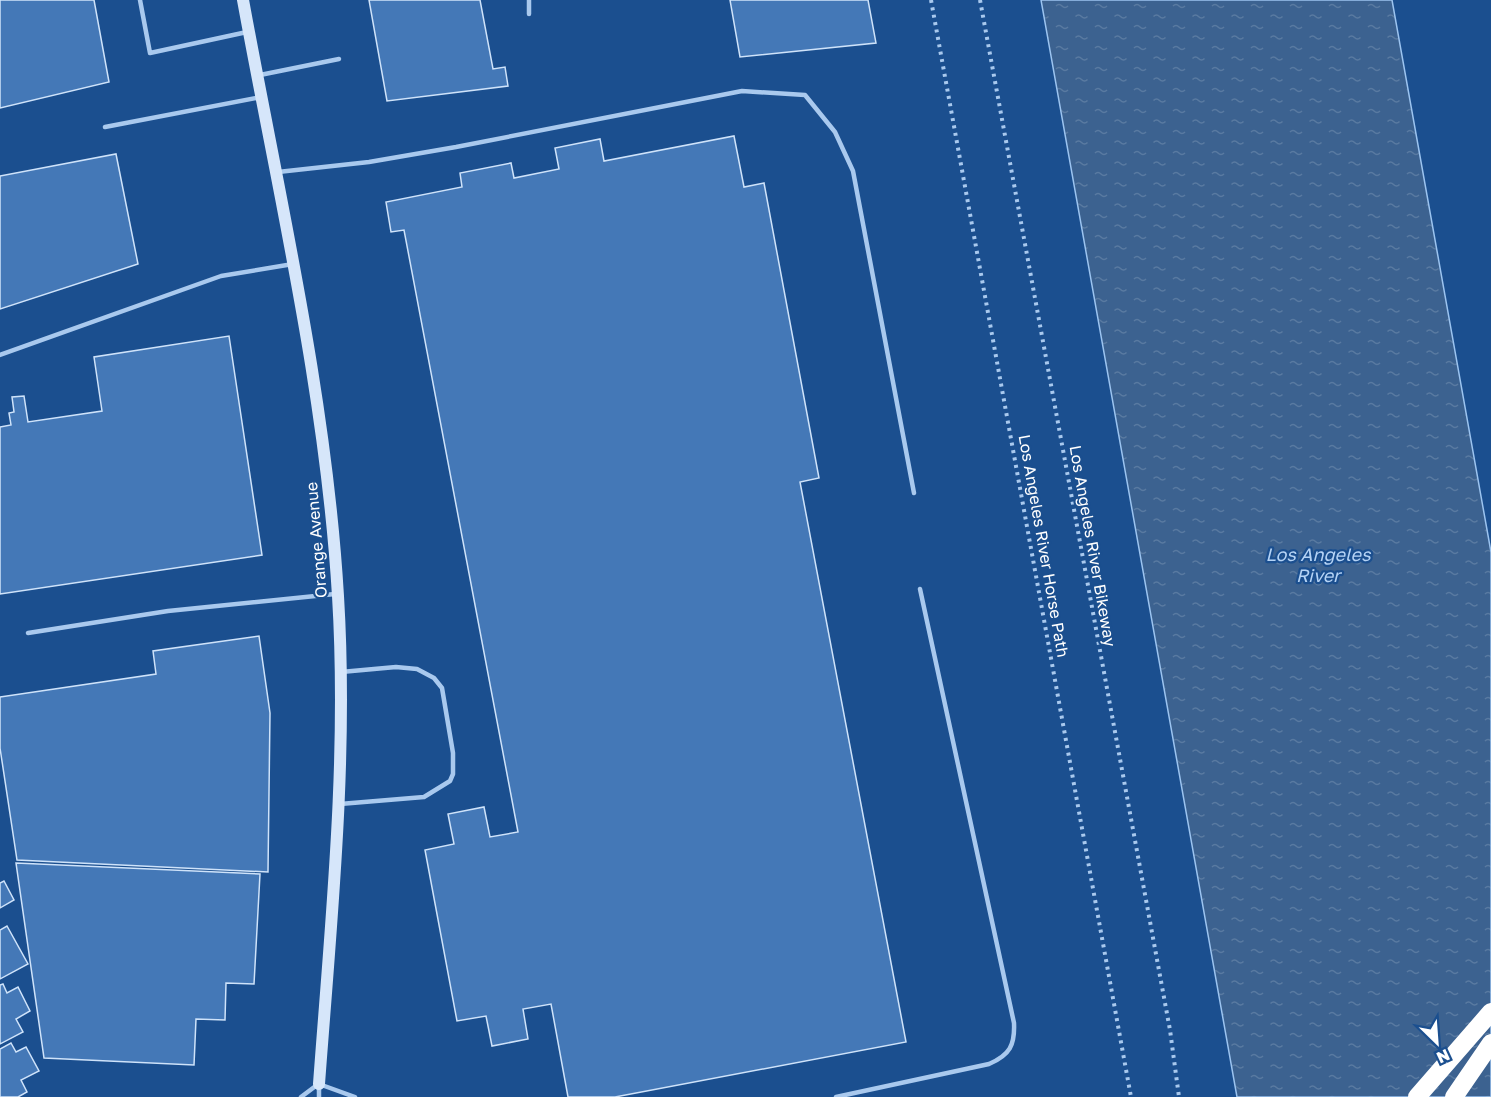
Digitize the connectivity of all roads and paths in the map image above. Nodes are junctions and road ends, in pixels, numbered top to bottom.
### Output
1 (140, 0) edge
2 (243, 0) edge
3 (529, 0) edge
4 (931, 0) edge
5 (980, 0) edge
6 (529, 14) dead end
7 (249, 32) junction
8 (339, 59) dead end
9 (257, 75) junction
10 (261, 97) junction
11 (105, 127) dead end
12 (275, 173) junction
13 (293, 264) junction
14 (0, 355) edge
15 (914, 493) dead end
16 (920, 589) dead end
17 (338, 594) junction
18 (28, 633) dead end
19 (341, 672) junction
20 (339, 804) junction
21 (1491, 1012) edge
22 (1491, 1043) edge
23 (319, 1084) junction
24 (301, 1097) edge
25 (319, 1097) edge
26 (355, 1097) edge
27 (836, 1097) edge
28 (1131, 1097) edge
29 (1179, 1097) edge
30 (1417, 1097) edge
31 (1454, 1097) edge

1 - 7 lane
2 - 7 street, Orange Avenue
3 - 6 lane
4 - 28 path, Los Angeles River Horse Path
5 - 29 path, Los Angeles River Bikeway
7 - 9 street, Orange Avenue
8 - 9 lane
9 - 10 street, Orange Avenue
10 - 11 lane
10 - 12 street, Orange Avenue
12 - 13 street, Orange Avenue
12 - 15 lane
13 - 14 lane
13 - 17 street, Orange Avenue
16 - 27 lane
17 - 18 lane
17 - 19 street, Orange Avenue
19 - 20 street, Orange Avenue
19 - 20 lane
20 - 23 street, Orange Avenue
21 - 30 highway
22 - 31 highway
23 - 24 lane
23 - 25 lane
23 - 26 lane

